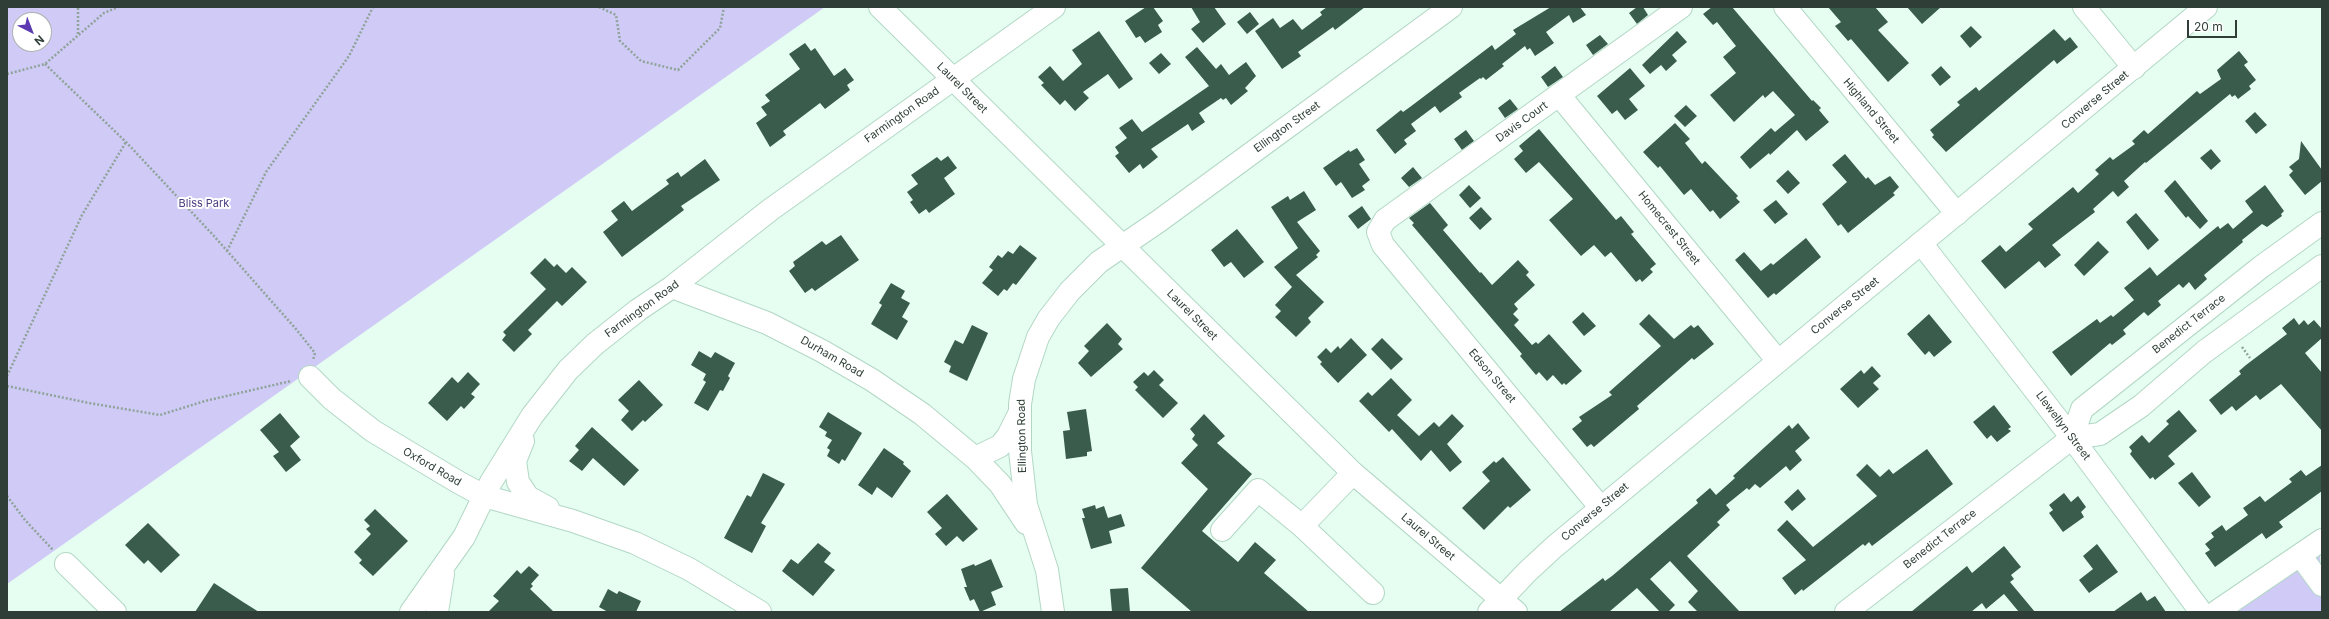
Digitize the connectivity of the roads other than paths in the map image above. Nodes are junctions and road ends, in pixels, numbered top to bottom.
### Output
1 (880, 7) edge
2 (1054, 7) edge
3 (1451, 7) edge
4 (1681, 7) edge
5 (1784, 7) edge
6 (2084, 7) edge
7 (2206, 7) edge
8 (2134, 68) junction
9 (953, 79) junction
10 (1559, 96) junction
11 (1957, 214) junction
12 (2322, 223) edge
13 (1921, 243) junction
14 (1383, 245) joint
15 (1122, 246) junction
16 (2322, 266) edge
17 (672, 287) junction
18 (1778, 361) junction
19 (310, 377) road end
20 (1019, 413) junction
21 (532, 416) junction
22 (2072, 438) junction
23 (975, 458) junction
24 (1353, 473) junction
25 (484, 496) junction
26 (1601, 508) junction
27 (573, 521) junction
28 (1302, 526) junction
29 (1222, 530) dead end
30 (2322, 540) edge
31 (1039, 548) junction
32 (2300, 555) junction
33 (66, 564) road end
34 (446, 565) junction
35 (2322, 585) edge
36 (1373, 592) dead end
37 (1502, 608) edge
38 (115, 612) edge
39 (411, 612) edge
40 (437, 612) edge
41 (760, 612) edge
42 (1053, 612) edge
43 (1846, 612) edge
44 (2201, 612) edge
45 (2216, 612) edge

1 - 9 street, Laurel Street
2 - 9 street, Farmington Road
3 - 15 street, Ellington Street
4 - 10 street, Davis Court
5 - 11 street, Highland Street
6 - 8 street
7 - 8 street, Converse Street
8 - 11 street, Converse Street
9 - 15 street, Laurel Street
9 - 17 street, Farmington Road
10 - 14 street, Davis Court
10 - 18 street, Homecrest Street
11 - 13 street, Converse Street
12 - 22 street, Benedict Terrace
13 - 18 street, Converse Street
13 - 22 street, Llewellyn Street
14 - 26 street, Edson Street
15 - 20 street, Ellington Road
15 - 24 street, Laurel Street
16 - 22 street, Benedict Terrace
17 - 21 street, Farmington Road
17 - 23 street, Durham Road
18 - 26 street, Converse Street
19 - 25 street, Oxford Road
20 - 23 street
20 - 31 street, Ellington Road
21 - 25 street, Farmington Road
21 - 27 street, Oxford Road
22 - 43 street, Benedict Terrace
22 - 44 street, Llewellyn Street
23 - 31 street, Durham Road
24 - 28 street
24 - 37 street, Laurel Street
25 - 27 street, Oxford Road
25 - 34 street, Farmington Road
26 - 37 street, Converse Street
27 - 41 street, Oxford Road
28 - 29 street
28 - 36 street
30 - 32 street
31 - 42 street, Ellington Road
32 - 35 street
32 - 45 street
33 - 38 street
34 - 39 street, Farmington Road
34 - 40 street

